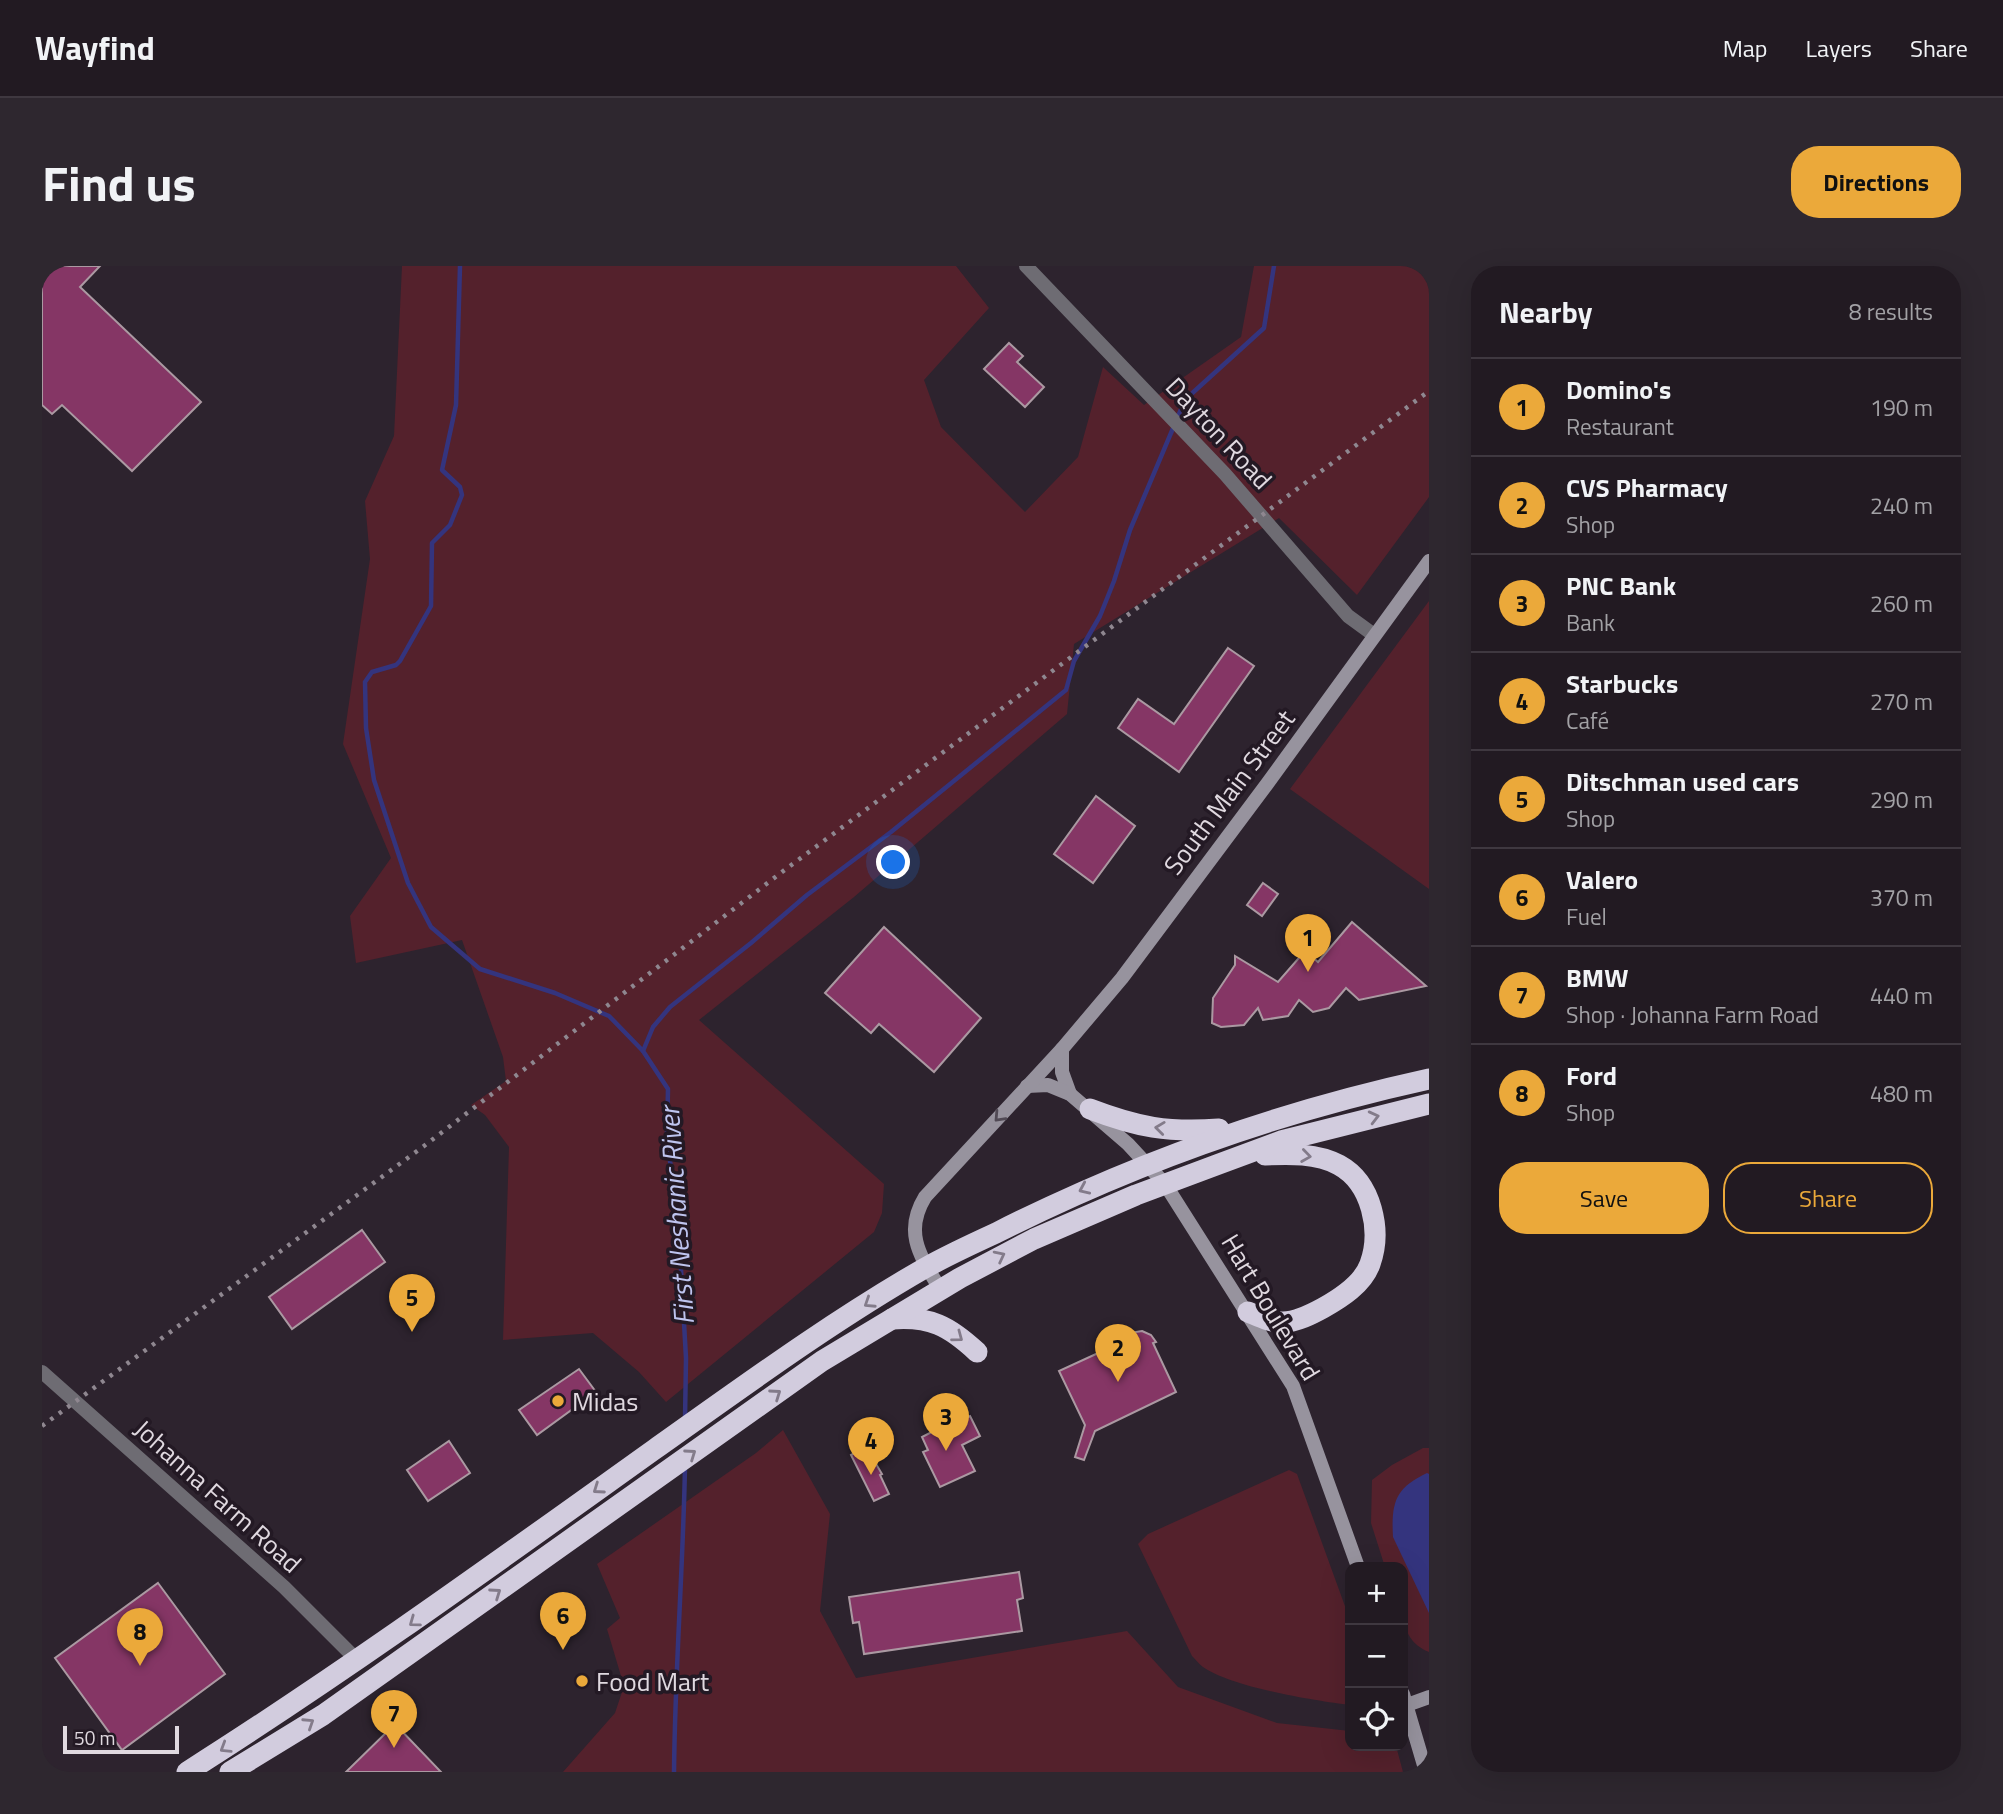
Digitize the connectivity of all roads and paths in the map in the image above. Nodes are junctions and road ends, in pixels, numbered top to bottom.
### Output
1 (1026, 266) edge
2 (1429, 561) edge
3 (1374, 635) junction
4 (1062, 1049) junction
5 (1429, 1079) edge
6 (1027, 1087) junction
7 (1070, 1094) junction
8 (1429, 1104) edge
9 (1090, 1109) junction
10 (1252, 1126) junction
11 (1238, 1157) junction
12 (1147, 1163) junction
13 (1165, 1184) junction
14 (927, 1267) junction
15 (940, 1289) junction
16 (1248, 1312) junction
17 (890, 1319) junction
18 (977, 1352) dead end
19 (42, 1372) edge
20 (1356, 1562) edge
21 (358, 1661) junction
22 (1429, 1697) edge
23 (1408, 1700) edge
24 (1408, 1710) edge
25 (187, 1772) edge
26 (230, 1772) edge
27 (1426, 1772) edge

1 - 3 street, Dayton Road
2 - 3 street, South Main Street
3 - 4 street, South Main Street
4 - 6 street, South Main Street
4 - 7 street
5 - 10 highway
6 - 7 street
6 -> 14 street, South Main Street
7 - 9 street
11 -> 8 highway
10 -> 9 highway
9 - 12 street
10 - 12 highway
11 - 13 highway
11 -> 16 highway
12 - 13 street, Hart Boulevard
12 -> 14 highway
15 -> 13 highway
13 - 16 street, Hart Boulevard
14 - 15 street, South Main Street
14 -> 21 highway
15 - 17 highway
16 - 20 street, Hart Boulevard
17 -> 18 highway
26 -> 17 highway
19 - 21 street, Johanna Farm Road
21 -> 25 highway
22 - 23 street
24 - 27 street

